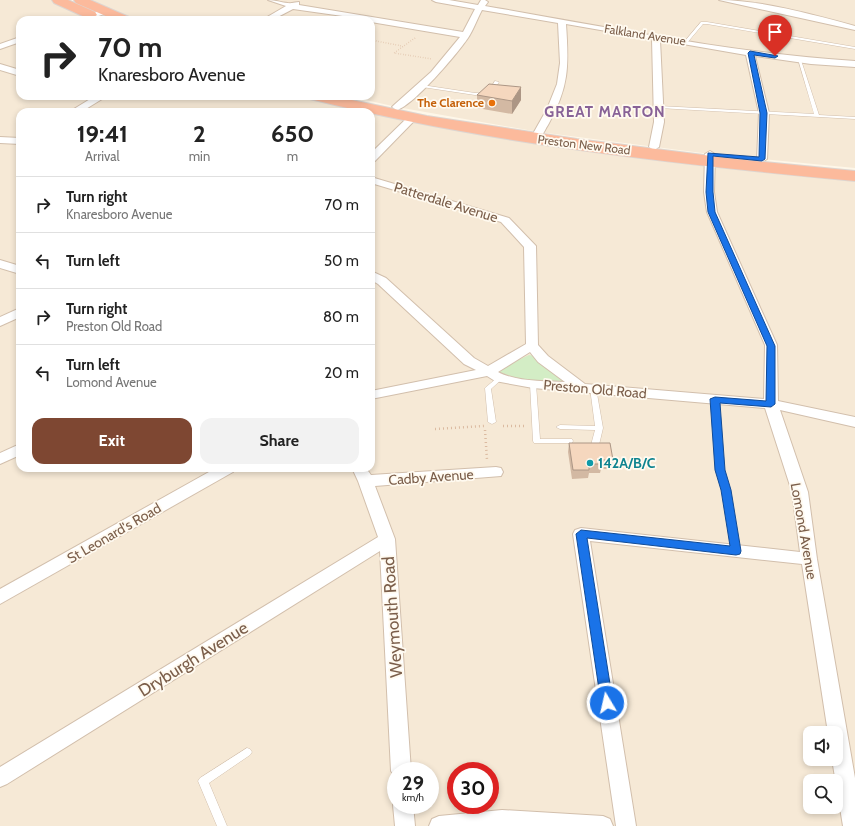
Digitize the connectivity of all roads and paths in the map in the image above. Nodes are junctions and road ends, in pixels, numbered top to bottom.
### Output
1 (58, 0) edge
2 (80, 0) edge
3 (272, 0) edge
4 (301, 0) edge
5 (436, 0) edge
6 (486, 0) edge
7 (723, 0) edge
8 (761, 3) edge
9 (292, 6) junction
10 (480, 8) junction
11 (99, 16) edge
12 (273, 16) edge
13 (352, 16) edge
14 (375, 20) edge
15 (562, 22) junction
16 (425, 28) junction
17 (855, 28) edge
18 (465, 35) junction
19 (656, 37) junction
20 (16, 41) edge
21 (375, 41) edge
22 (686, 42) junction
23 (403, 46) junction
24 (0, 47) edge
25 (855, 48) edge
26 (750, 53) junction
27 (799, 60) junction
28 (447, 61) junction
29 (855, 64) edge
30 (0, 67) edge
31 (16, 72) edge
32 (497, 82) dead end
33 (422, 86) junction
34 (95, 100) edge
35 (333, 100) edge
36 (366, 100) edge
37 (397, 107) junction
38 (658, 107) junction
39 (81, 108) edge
40 (368, 108) edge
41 (375, 110) edge
42 (764, 113) junction
43 (817, 116) junction
44 (412, 118) junction
45 (855, 118) edge
46 (537, 135) junction
47 (0, 140) edge
48 (16, 140) edge
49 (654, 147) junction
50 (375, 155) edge
51 (710, 158) junction
52 (762, 159) junction
53 (855, 168) edge
54 (855, 176) edge
55 (375, 181) edge
56 (0, 264) edge
57 (16, 269) edge
58 (375, 277) edge
59 (16, 314) edge
60 (0, 322) edge
61 (532, 346) junction
62 (494, 375) junction
63 (533, 384) junction
64 (587, 388) junction
65 (375, 394) edge
66 (715, 399) junction
67 (771, 404) junction
68 (492, 422) dead end
69 (855, 422) edge
70 (560, 427) dead end
71 (599, 428) junction
72 (435, 429) dead end
73 (569, 441) edge
74 (594, 445) edge
75 (16, 451) edge
76 (0, 459) edge
77 (221, 472) edge
78 (492, 473) joint
79 (362, 475) edge
80 (387, 539) junction
81 (736, 551) junction
82 (809, 559) junction
83 (0, 597) edge
84 (247, 752) dead end
85 (400, 762) edge
86 (0, 778) edge
87 (404, 814) edge
88 (222, 826) edge
89 (405, 826) edge
90 (439, 826) edge
91 (603, 826) edge
92 (626, 826) edge
93 (853, 826) edge

1 - 11 highway
2 - 11 highway
3 - 9 street
4 - 9 street
5 - 10 street, Falkland Avenue
6 - 10 street
7 - 8 street
8 - 17 street
9 - 12 street
9 - 13 street
10 - 15 street, Falkland Avenue
10 - 18 street
14 - 16 street
15 - 19 street, Falkland Avenue
15 - 46 street
16 - 18 street
16 - 23 path
18 - 28 street
19 - 22 street, Falkland Avenue
19 - 38 street
20 - 24 street
21 - 23 path
22 - 25 lane
22 - 26 street, Falkland Avenue
23 - 28 path
26 - 27 street, Falkland Avenue
26 - 42 street
27 - 29 street, Falkland Avenue
27 - 43 lane
28 - 33 street
30 - 31 street
32 - 33 lane
33 - 37 street
34 - 39 street
35 - 40 highway, Preston New Road
36 - 37 highway, Preston New Road
37 - 46 highway, Preston New Road
38 - 42 lane
38 - 49 street
41 - 44 highway, Preston New Road
42 - 43 lane
42 - 52 street
43 - 45 lane
44 - 46 highway, Preston New Road
44 - 50 street
46 - 49 highway, Preston New Road
46 - 51 highway, Preston New Road
47 - 48 street
49 - 51 highway, Preston New Road
51 - 52 highway, Preston New Road
51 - 54 highway, Preston New Road
51 - 67 street, Lomond Avenue
52 - 53 highway, Preston New Road
55 - 61 street, Patterdale Avenue
56 - 57 street
58 - 62 street, Preston Old Road
59 - 60 street
61 - 62 street
61 - 64 street
62 - 63 street, Preston Old Road
62 - 65 street
62 - 68 lane
63 - 64 street, Preston Old Road
63 - 73 lane
64 - 66 street, Preston Old Road
64 - 71 lane
66 - 67 street, Preston Old Road
66 - 81 lane
67 - 69 street, Preston Old Road
67 - 82 street, Lomond Avenue
70 - 71 lane
71 - 74 lane
72 - 78 path
75 - 76 street
77 - 83 street, St Leonard's Road
78 - 79 street, Cadby Avenue
79 - 80 street, Weymouth Road
80 - 85 street, Weymouth Road
80 - 86 street, Dryburgh Avenue
81 - 82 street
81 - 92 street
82 - 93 street, Lomond Avenue
84 - 88 lane
87 - 89 street
90 - 91 street

